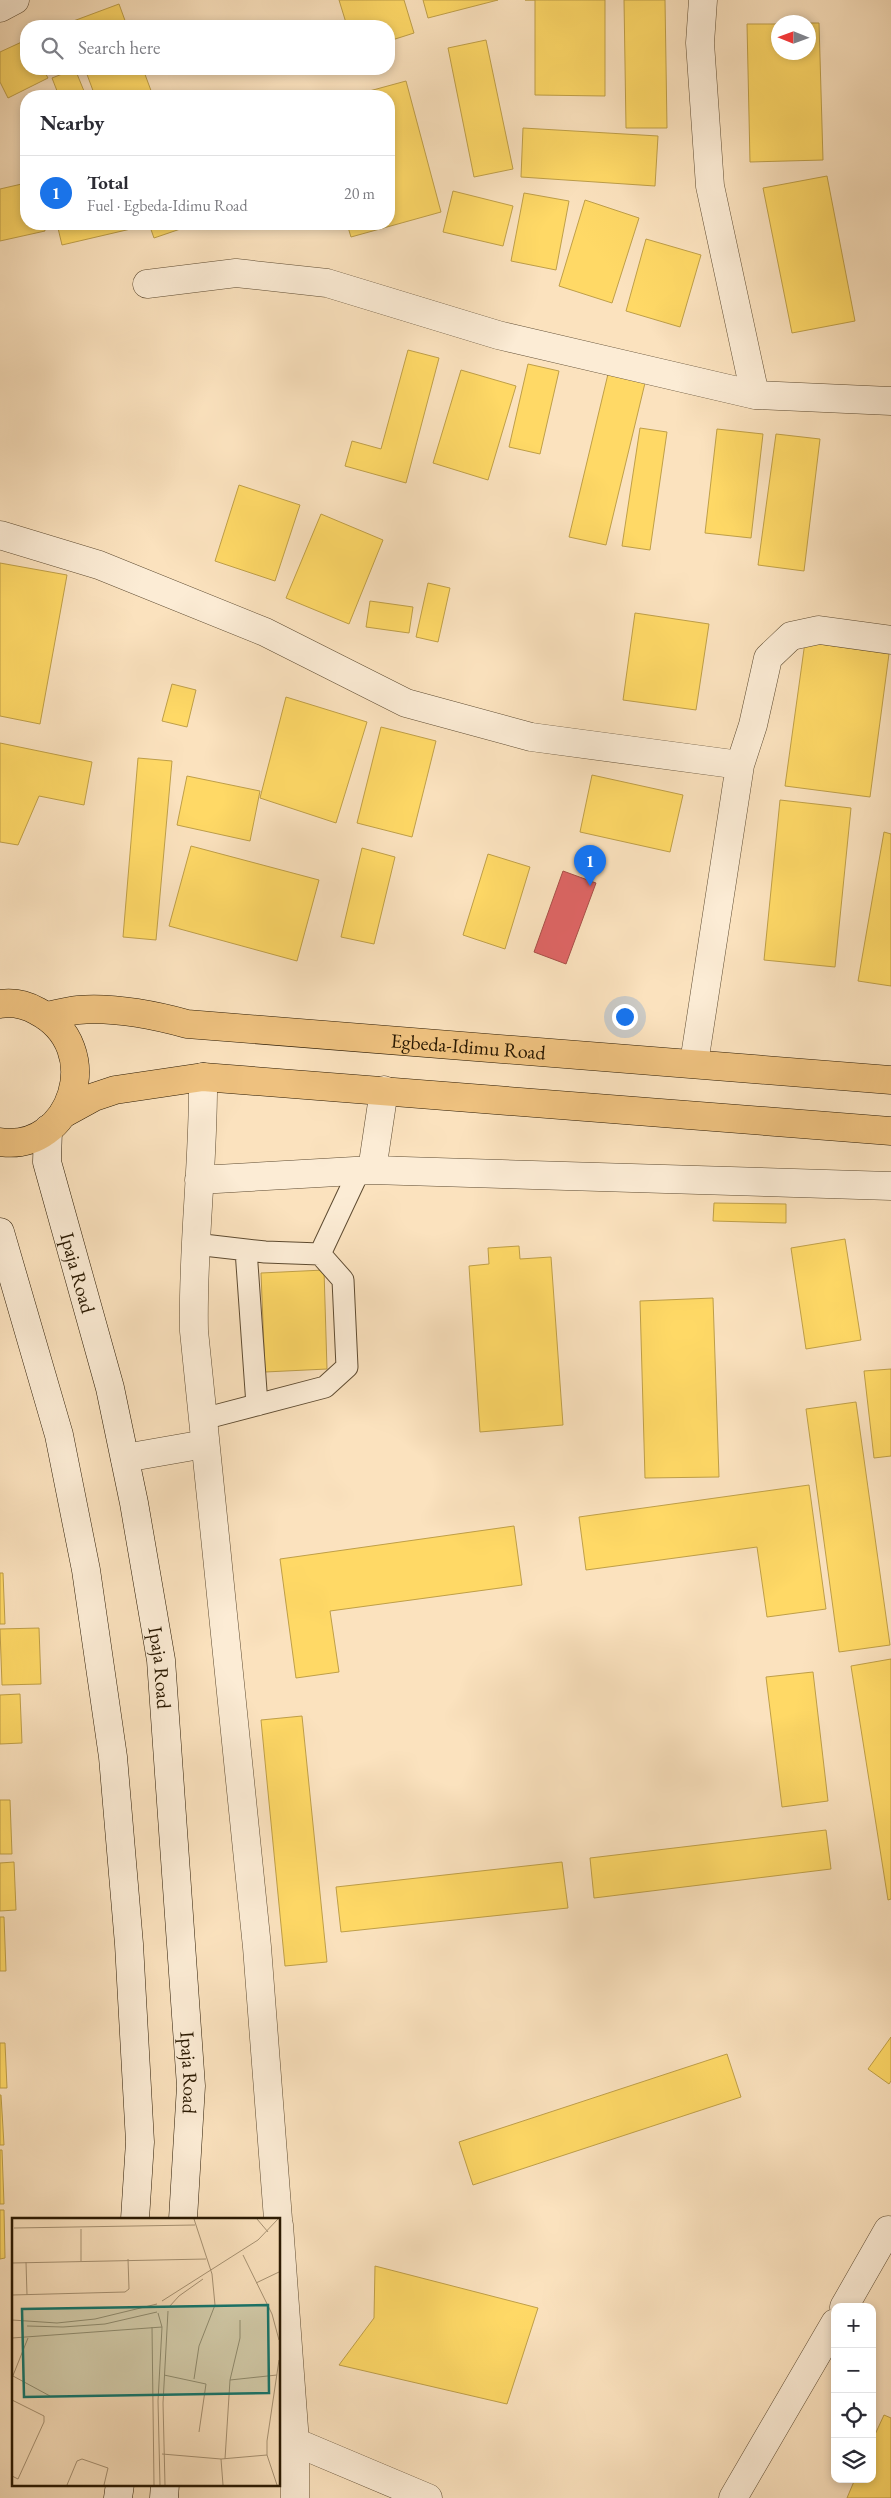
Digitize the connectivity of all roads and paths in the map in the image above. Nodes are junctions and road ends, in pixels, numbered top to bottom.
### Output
1 (15, 0) edge
2 (703, 0) edge
3 (0, 8) edge
4 (148, 284) dead end
5 (755, 395) junction
6 (891, 401) edge
7 (0, 535) edge
8 (891, 640) edge
9 (740, 765) junction
10 (2, 1002) edge
11 (47, 1016) junction
12 (694, 1063) junction
13 (204, 1077) junction
14 (891, 1080) edge
15 (384, 1090) junction
16 (55, 1121) junction
17 (891, 1131) edge
18 (0, 1142) edge
19 (366, 1170) junction
20 (199, 1180) junction
21 (891, 1186) edge
22 (0, 1232) edge
23 (194, 1244) junction
24 (246, 1250) junction
25 (320, 1254) junction
26 (257, 1405) junction
27 (204, 1431) junction
28 (124, 1458) junction
29 (135, 2218) edge
30 (183, 2218) edge
31 (278, 2218) edge
32 (888, 2230) dead end
33 (280, 2239) edge
34 (846, 2303) edge
35 (831, 2330) edge
36 (295, 2442) junction
37 (295, 2498) edge
38 (428, 2498) edge
39 (733, 2498) edge

1 - 3 street
2 - 5 street
4 - 5 street
5 - 6 street
7 - 9 street
8 - 9 street
9 - 12 street
10 - 11 main road
11 - 12 main road, Egbeda-Idimu Road
11 - 16 main road
12 - 14 main road, Egbeda-Idimu Road
13 - 15 main road
13 - 16 main road
13 - 20 street
15 - 17 main road
15 - 19 street
16 - 18 main road
16 - 28 street, Ipaja Road
19 - 20 street
19 - 21 street
19 - 25 lane
20 - 23 street
22 - 29 street
23 - 24 lane
23 - 27 street
24 - 25 lane
24 - 26 lane
25 - 26 lane
26 - 27 lane
27 - 28 street
27 - 31 street
28 - 30 street, Ipaja Road
32 - 34 street
33 - 36 street
35 - 39 street
36 - 37 street
36 - 38 street

